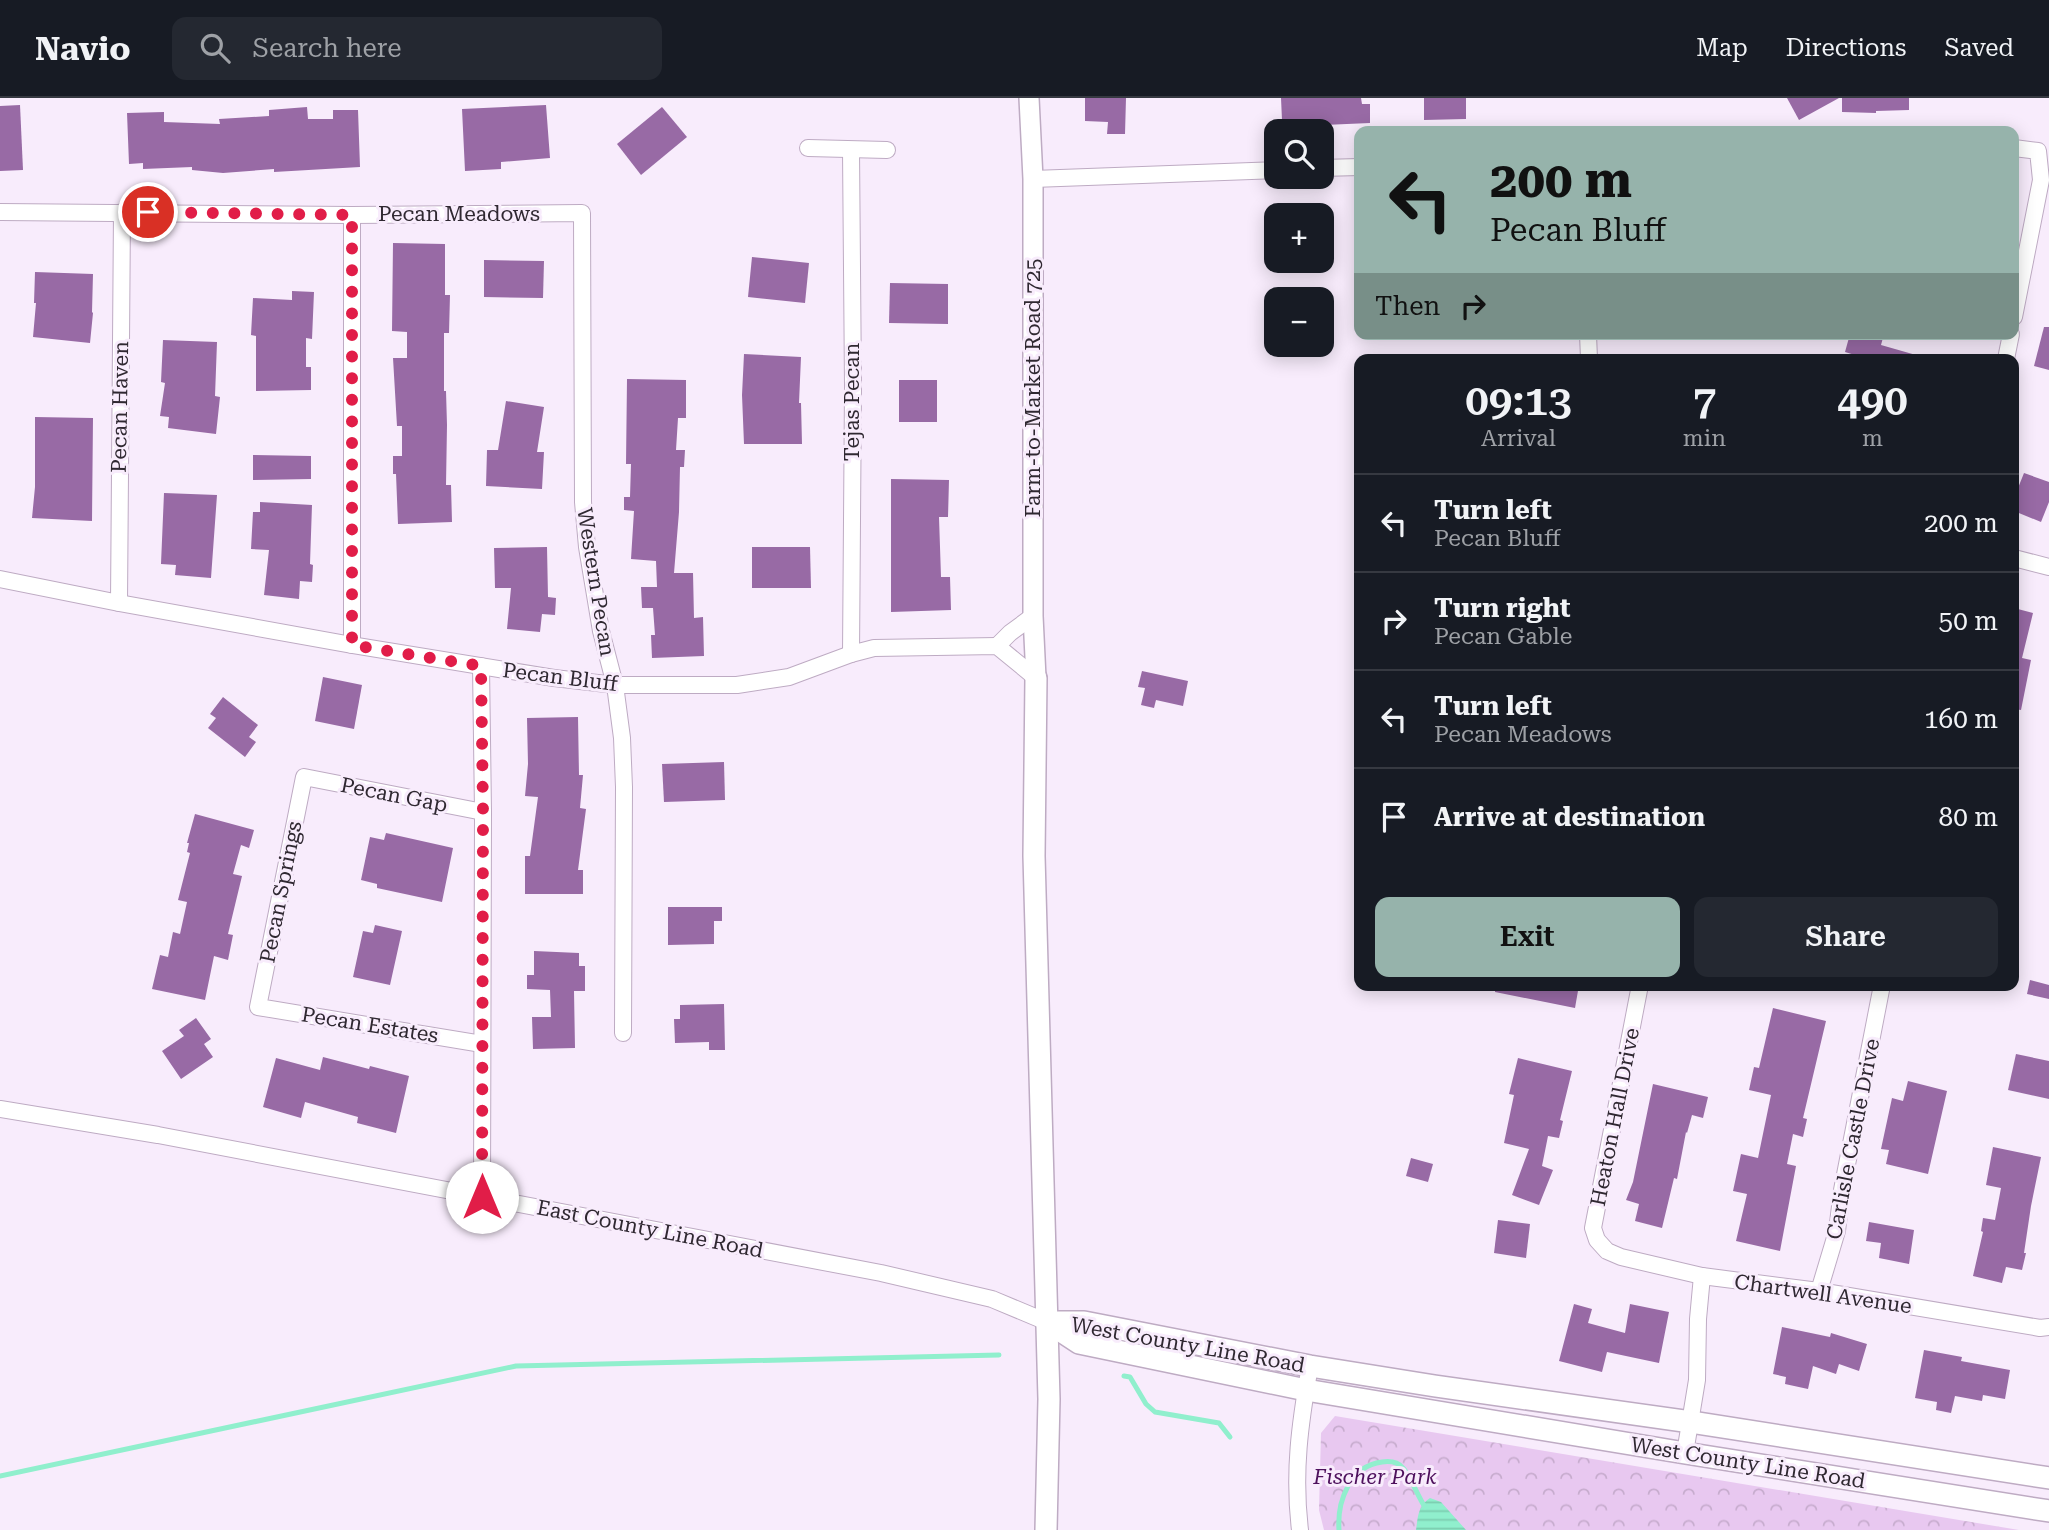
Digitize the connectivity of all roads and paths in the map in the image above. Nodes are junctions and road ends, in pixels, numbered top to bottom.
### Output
1 (1029, 98) edge
2 (808, 148) dead end
3 (2019, 149) edge
4 (850, 150) junction
5 (887, 150) dead end
6 (1354, 167) edge
7 (1334, 168) edge
8 (1264, 170) edge
9 (1033, 178) junction
10 (0, 212) edge
11 (122, 212) junction
12 (582, 214) joint
13 (352, 215) junction
14 (2019, 292) edge
15 (2019, 559) edge
16 (2049, 567) edge
17 (0, 579) edge
18 (119, 603) junction
19 (1033, 616) junction
20 (352, 645) junction
21 (997, 646) junction
22 (851, 654) junction
23 (481, 666) junction
24 (1036, 678) junction
25 (615, 685) junction
26 (304, 777) joint
27 (483, 812) junction
28 (1639, 991) edge
29 (1881, 991) edge
30 (258, 1007) joint
31 (623, 1033) dead end
32 (482, 1044) junction
33 (0, 1109) edge
34 (482, 1197) junction
35 (1601, 1247) joint
36 (1702, 1276) junction
37 (1819, 1291) junction
38 (1047, 1322) junction
39 (2049, 1327) edge
40 (1310, 1366) junction
41 (1306, 1390) junction
42 (1691, 1422) junction
43 (1685, 1453) junction
44 (2049, 1478) edge
45 (2049, 1511) edge
46 (1046, 1530) edge
47 (1300, 1530) edge

1 - 9 street, Farm-to-Market Road 725
2 - 4 street
3 - 14 street
4 - 5 street
4 - 22 street, Tejas Pecan
6 - 7 street
8 - 9 street
9 - 19 street, Farm-to-Market Road 725
10 - 11 street, Pecan Meadows
11 - 13 street, Pecan Meadows
11 - 18 street, Pecan Haven
12 - 13 street, Pecan Meadows
12 - 25 street, Western Pecan
13 - 20 street
15 - 16 street
17 - 18 street, Pecan Bluff
18 - 20 street, Pecan Bluff
19 - 21 street
19 - 24 street, Farm-to-Market Road 725
20 - 23 street, Pecan Bluff
21 - 22 street, Pecan Bluff
21 - 24 street
22 - 25 street, Pecan Bluff
23 - 25 street, Pecan Bluff
23 - 27 street
24 - 38 main road
25 - 31 street, Western Pecan
26 - 27 street, Pecan Gap
26 - 30 street, Pecan Springs
27 - 32 street
28 - 35 street, Heaton Hall Drive
29 - 37 street, Carlisle Castle Drive
30 - 32 street, Pecan Estates
32 - 34 street
33 - 34 street, East County Line Road
34 - 38 street, East County Line Road
35 - 36 street, Chartwell Avenue
36 - 37 street, Chartwell Avenue
36 - 42 street
37 - 39 street, Chartwell Avenue
38 - 40 main road, West County Line Road
38 - 41 main road, West County Line Road
38 - 46 main road
40 - 41 street
40 - 42 main road, West County Line Road
41 - 43 main road, West County Line Road
41 - 47 street
42 - 43 street
42 - 44 main road, West County Line Road
43 - 45 main road, West County Line Road

